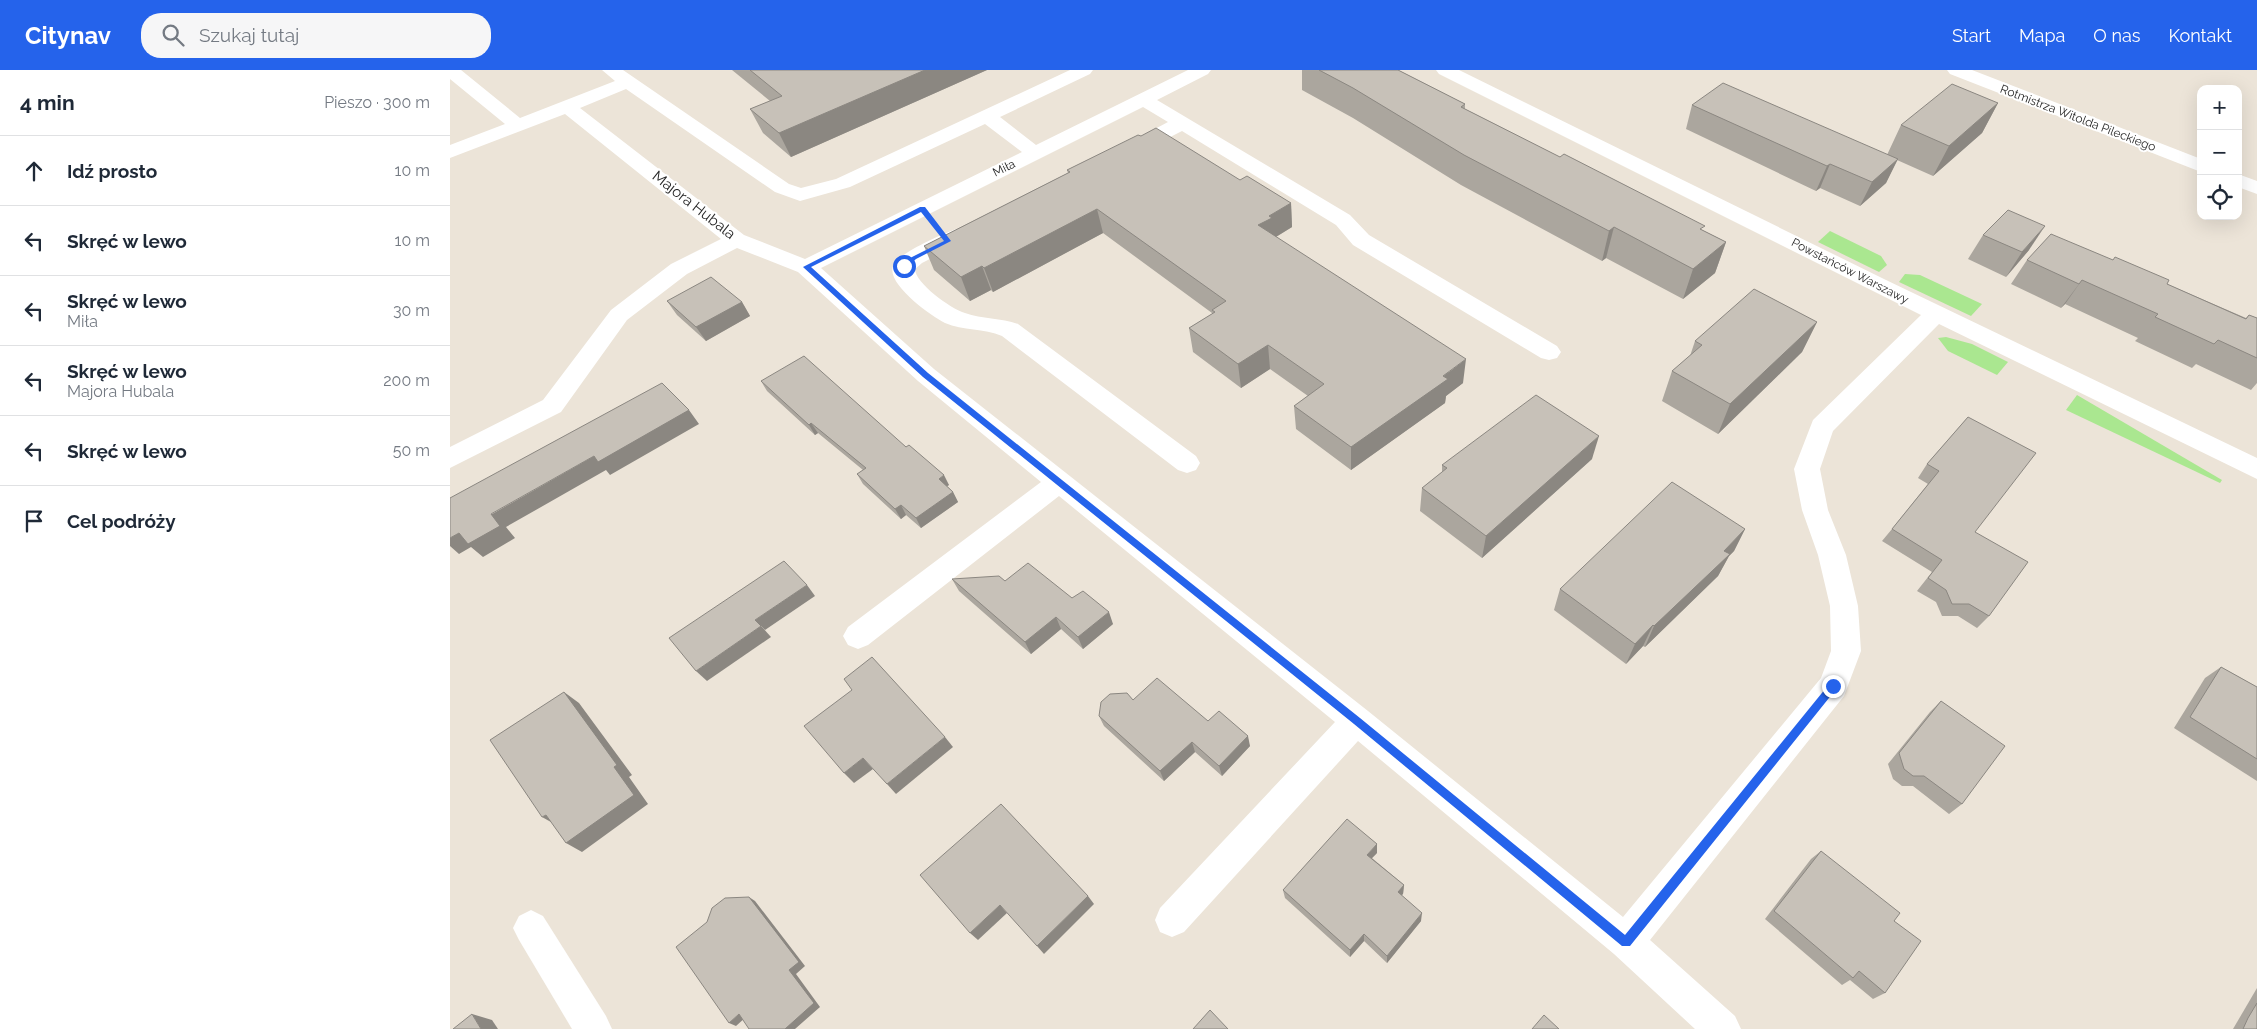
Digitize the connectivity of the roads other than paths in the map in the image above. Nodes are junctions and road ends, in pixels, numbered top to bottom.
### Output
1 (450, 70) edge
2 (611, 70) edge
3 (1084, 70) edge
4 (1202, 70) edge
5 (1445, 70) edge
6 (1956, 70) edge
7 (627, 82) junction
8 (1143, 99) junction
9 (567, 107) junction
10 (986, 116) junction
11 (1182, 124) junction
12 (518, 126) junction
13 (450, 152) edge
14 (1035, 153) junction
15 (1112, 158) edge
16 (2197, 164) edge
17 (2242, 182) edge
18 (2257, 188) edge
19 (982, 224) edge
20 (935, 225) junction
21 (736, 240) junction
22 (806, 267) junction
23 (1936, 313) junction
24 (1549, 352) dead end
25 (450, 458) edge
26 (1187, 463) dead end
27 (2257, 469) edge
28 (1060, 482) junction
29 (858, 636) dead end
30 (1357, 721) junction
31 (1172, 920) dead end
32 (531, 928) dead end
33 (1626, 942) junction
34 (593, 1029) edge
35 (1722, 1029) edge

1 - 12 street
2 - 7 street
3 - 10 street
4 - 8 street, Miła
5 - 23 street, Powstańców Warszawy
6 - 16 street, Rotmistrza Witolda Pileckiego
7 - 9 street
7 - 10 street
8 - 11 street
8 - 14 street, Miła
9 - 12 street
9 - 21 street, Majora Hubala
10 - 14 street
11 - 15 street
11 - 24 street
12 - 13 street
14 - 20 street, Miła
17 - 18 street
19 - 20 street
20 - 22 street, Miła
20 - 26 street
21 - 22 street, Majora Hubala
21 - 25 street
22 - 28 street, Majora Hubala
23 - 27 street, Powstańców Warszawy
23 - 33 street
28 - 29 street
28 - 30 street, Majora Hubala
30 - 31 street
30 - 33 street, Majora Hubala
32 - 34 street
33 - 35 street, Majora Hubala

